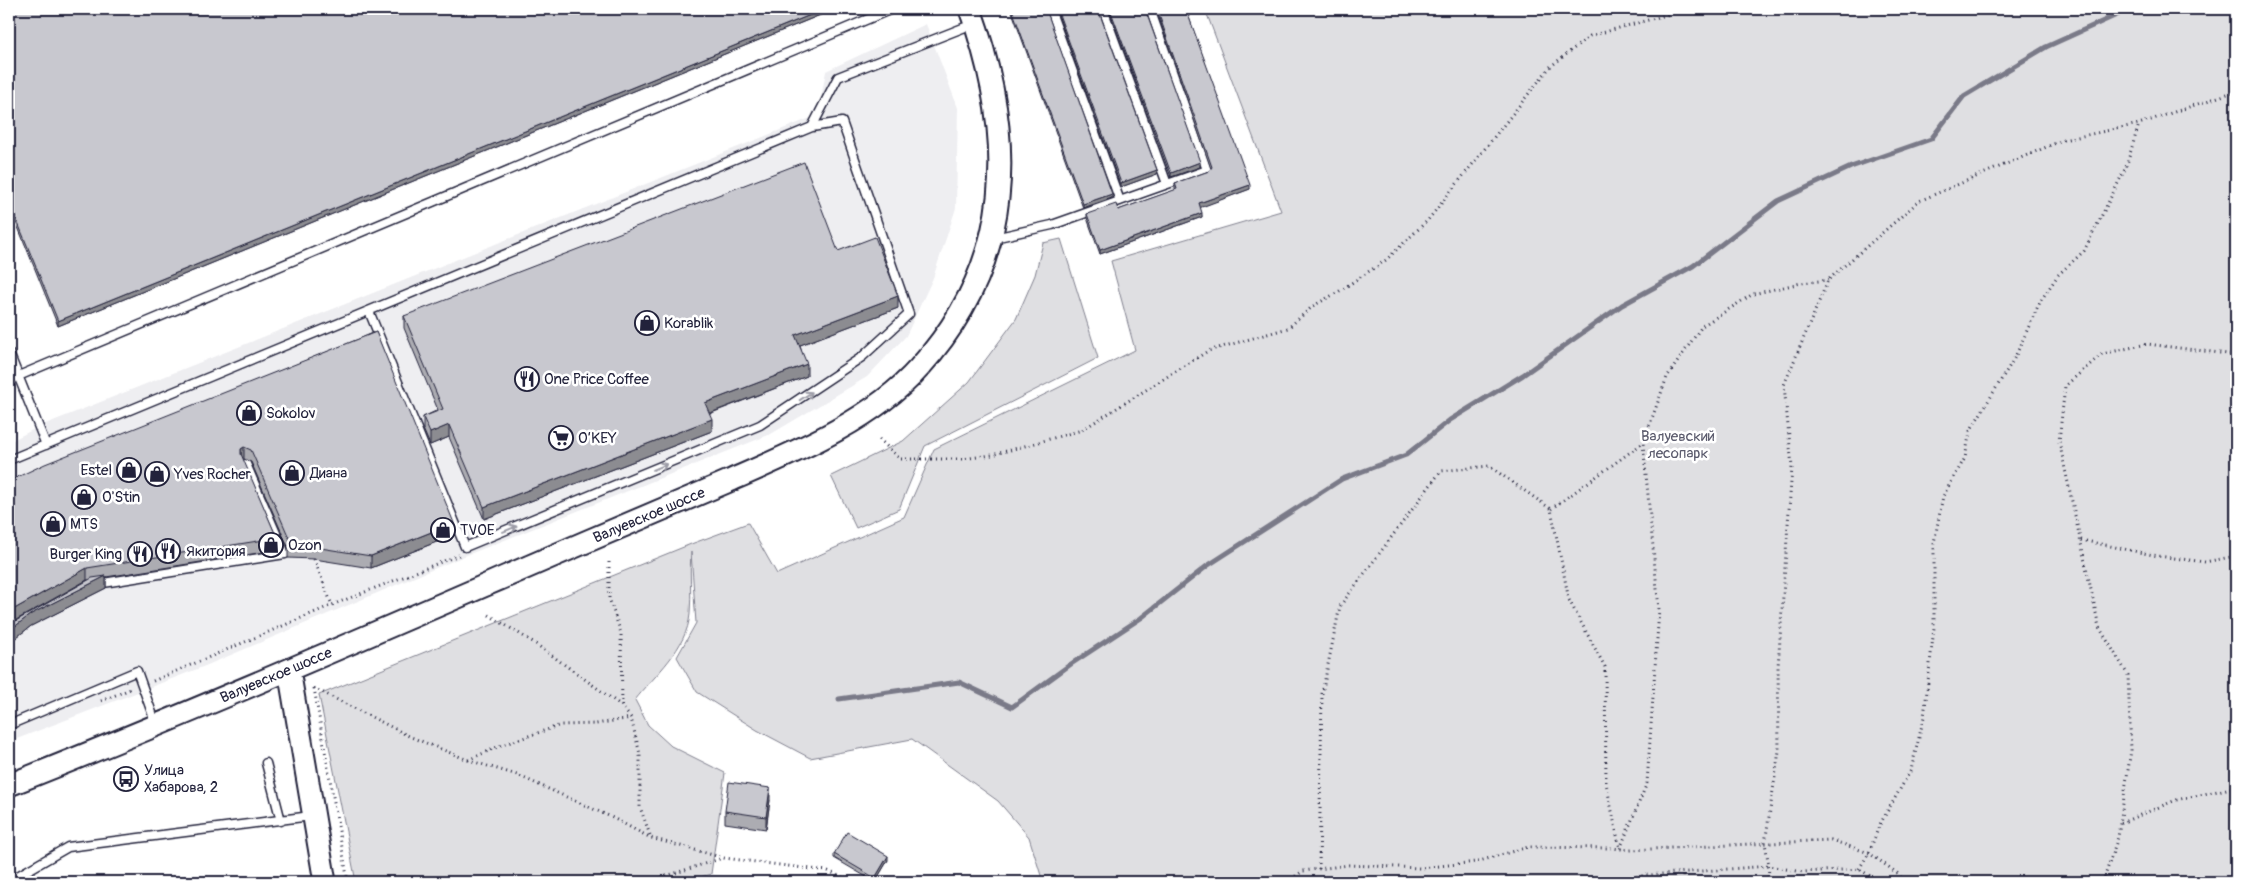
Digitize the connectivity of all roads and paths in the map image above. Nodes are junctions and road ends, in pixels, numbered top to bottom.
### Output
1 (892, 9) edge
2 (1050, 9) edge
3 (1103, 9) edge
4 (1150, 9) edge
5 (1688, 9) edge
6 (972, 16) edge
7 (2236, 91) edge
8 (2139, 124) junction
9 (812, 127) junction
10 (1167, 184) junction
11 (1120, 201) junction
12 (992, 238) junction
13 (1828, 280) junction
14 (369, 311) junction
15 (9, 353) edge
16 (2236, 355) edge
17 (18, 376) junction
18 (9, 380) edge
19 (879, 439) dead end
20 (1643, 443) junction
21 (46, 445) junction
22 (9, 460) edge
23 (246, 464) edge
24 (1551, 508) junction
25 (2082, 540) junction
26 (2236, 556) edge
27 (314, 559) edge
28 (609, 562) dead end
29 (90, 585) edge
30 (332, 605) dead end
31 (488, 615) dead end
32 (289, 670) junction
33 (622, 707) junction
34 (631, 718) junction
35 (9, 725) edge
36 (157, 725) junction
37 (468, 760) junction
38 (266, 763) dead end
39 (9, 785) edge
40 (2236, 787) edge
41 (313, 816) junction
42 (281, 821) junction
43 (2120, 824) junction
44 (651, 838) junction
45 (1765, 843) junction
46 (1620, 849) junction
47 (1869, 853) junction
48 (724, 858) junction
49 (1769, 866) junction
50 (1318, 869) junction
51 (1859, 869) junction
52 (1683, 874) junction
53 (9, 881) edge
54 (324, 882) edge
55 (348, 882) edge
56 (647, 882) edge
57 (854, 882) edge
58 (1287, 882) edge
59 (1577, 882) edge
60 (1683, 882) edge
61 (1768, 882) edge
62 (1880, 882) edge
63 (1905, 882) edge
64 (2103, 882) edge

1 - 17 lane
2 - 11 lane
3 - 10 lane
4 - 10 lane
5 - 19 path
6 - 9 lane
6 - 12 main road, Валуевское шоссе
7 - 8 path
8 - 13 path
8 - 47 path
9 - 14 lane
14 -> 9 lane
10 - 11 lane
11 - 12 lane
12 - 32 main road, Валуевское шоссе
13 - 20 path
13 - 45 path
14 - 21 lane
15 - 17 lane
16 - 25 path
17 - 18 lane
17 - 21 lane
20 - 24 path
20 - 46 path
21 - 22 lane
23 - 29 lane
24 - 46 path
24 - 50 path
25 - 26 path
25 - 43 path
27 - 30 path
28 - 33 path
31 - 33 path
32 - 36 main road, Валуевское шоссе
32 - 41 main road
33 - 34 path
34 - 37 path
34 - 44 path
35 - 36 lane
36 - 39 main road, Валуевское шоссе
37 - 44 path
37 - 55 path
38 - 42 lane
40 - 43 path
41 - 42 lane
41 - 54 main road
42 - 53 lane
43 - 64 path
44 - 48 path
45 - 46 path
45 - 47 path
45 - 49 path
46 - 50 path
47 - 51 path
47 - 63 path
48 - 56 path
48 - 57 path
49 - 51 path
49 - 52 path
49 - 61 path
50 - 58 path
51 - 62 path
52 - 59 path
52 - 60 path

